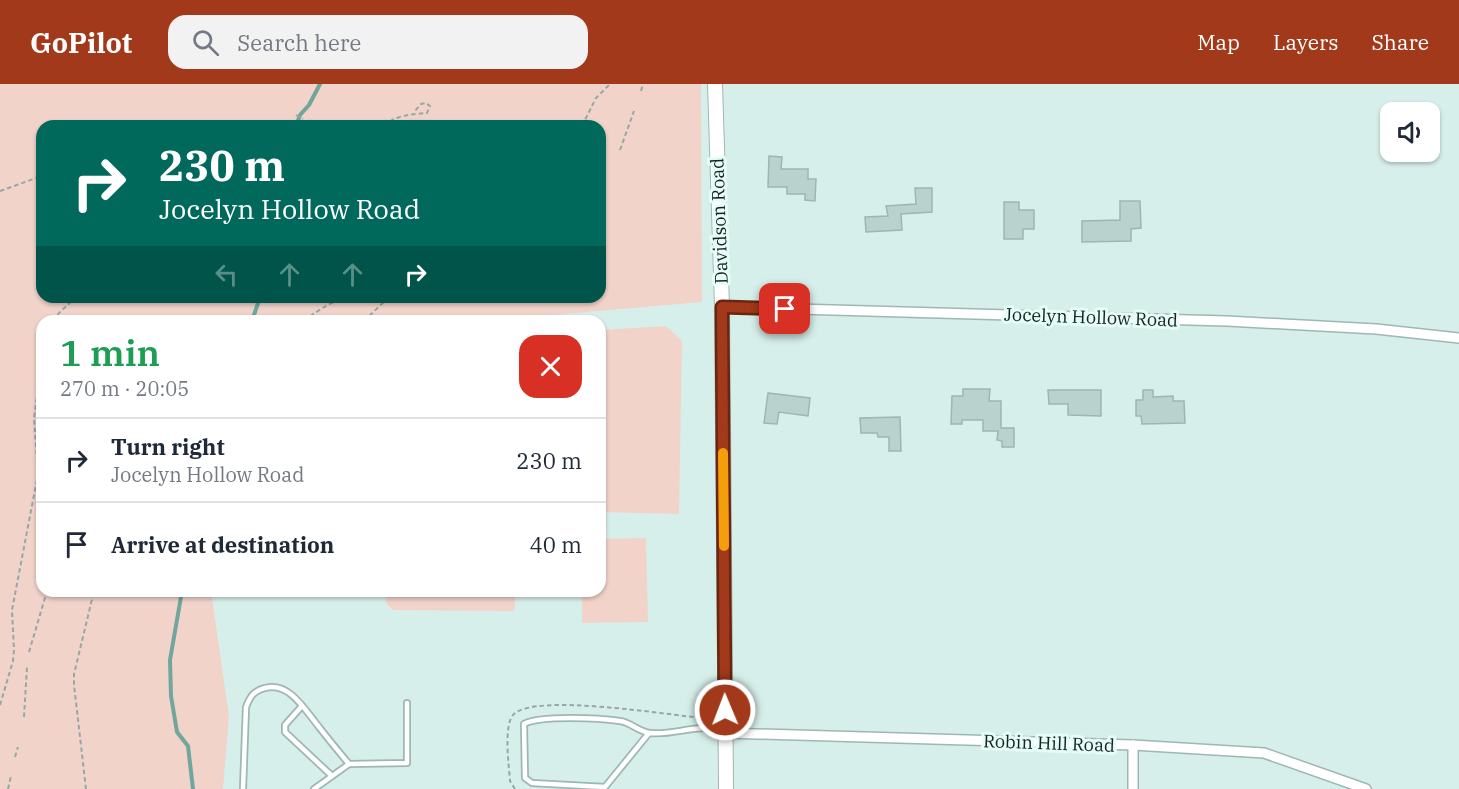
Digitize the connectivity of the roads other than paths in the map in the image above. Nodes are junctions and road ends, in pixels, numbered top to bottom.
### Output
1 (716, 84) edge
2 (722, 307) junction
3 (1459, 338) edge
4 (407, 703) dead end
5 (302, 706) junction
6 (649, 733) junction
7 (725, 733) junction
8 (1133, 745) junction
9 (349, 764) junction
10 (332, 776) junction
11 (573, 787) edge
12 (604, 788) edge
13 (243, 789) edge
14 (314, 789) edge
15 (726, 789) edge
16 (1133, 789) edge
17 (1366, 789) edge

1 - 2 street, Davidson Road
2 - 3 street, Jocelyn Hollow Road
2 - 7 street, Davidson Road
4 - 9 lane
5 - 9 lane
5 - 10 lane
5 - 13 lane
6 - 7 lane
6 - 11 lane
6 - 12 lane
7 - 8 street, Robin Hill Road
7 - 15 street, Davidson Road
8 - 16 street
8 - 17 street, Robin Hill Road
9 - 10 lane
10 - 14 lane
11 - 12 lane

